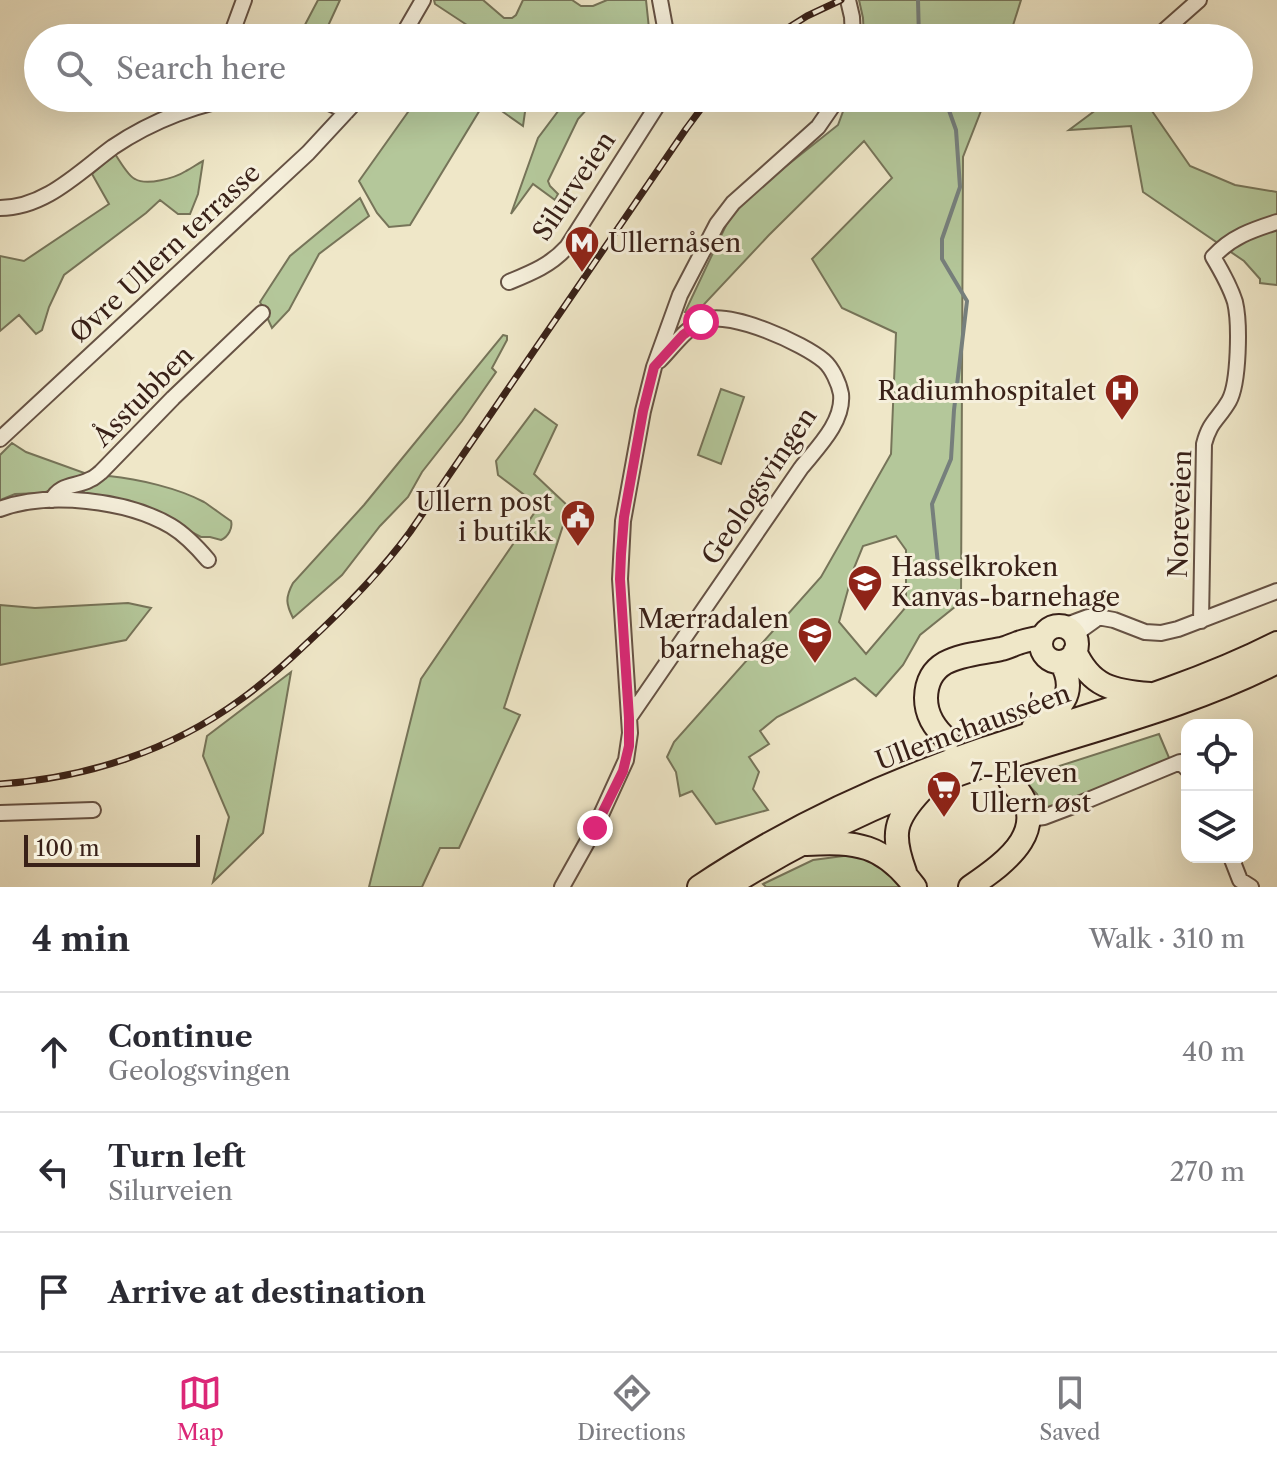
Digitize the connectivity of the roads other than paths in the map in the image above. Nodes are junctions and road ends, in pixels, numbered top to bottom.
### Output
1 (244, 0) edge
2 (423, 0) edge
3 (660, 0) edge
4 (848, 0) edge
5 (1199, 0) edge
6 (235, 24) edge
7 (409, 24) edge
8 (664, 24) edge
9 (852, 24) edge
10 (1172, 24) edge
11 (183, 112) edge
12 (346, 112) edge
13 (653, 112) edge
14 (828, 112) edge
15 (0, 208) edge
16 (1277, 222) edge
17 (509, 282) dead end
18 (262, 313) dead end
19 (654, 367) junction
20 (0, 439) edge
21 (52, 500) junction
22 (0, 509) edge
23 (208, 560) dead end
24 (1277, 591) edge
25 (1201, 621) junction
26 (1277, 643) edge
27 (1060, 645) junction
28 (1277, 662) edge
29 (1155, 694) junction
30 (629, 718) junction
31 (1019, 737) junction
32 (948, 740) dead end
33 (1181, 763) edge
34 (1010, 781) dead end
35 (924, 787) junction
36 (93, 810) dead end
37 (0, 813) edge
38 (1029, 819) junction
39 (800, 844) junction
40 (1233, 863) edge
41 (910, 880) edge
42 (562, 887) edge
43 (699, 887) edge
44 (727, 887) edge
45 (970, 887) edge
46 (1251, 887) edge

1 - 6 street
2 - 7 street
3 - 8 street
4 - 9 street
5 - 10 street
11 - 15 street
12 - 20 street, Øvre Ullern terrasse
13 - 17 street, Silurveien
14 - 19 street
16 - 25 street, Noreveien
18 - 21 street, Åsstubben
19 - 30 street
19 - 30 street, Geologsvingen
21 - 22 street, Åsstubben
21 - 23 street, Åsstubben
24 - 25 street
25 - 27 street
26 - 29 highway, Ullernchausséen
27 - 29 highway
27 - 31 highway
27 - 32 highway
28 - 35 highway, Ullernchausséen
29 - 31 highway, Ullernchausséen
30 - 42 street
31 - 43 highway, Ullernchausséen
33 - 38 street
34 - 38 highway
35 - 39 highway, Ullernchausséen
35 - 41 highway
36 - 37 street
38 - 45 highway
39 - 41 highway
39 - 44 highway, Ullernchausséen
40 - 46 street

